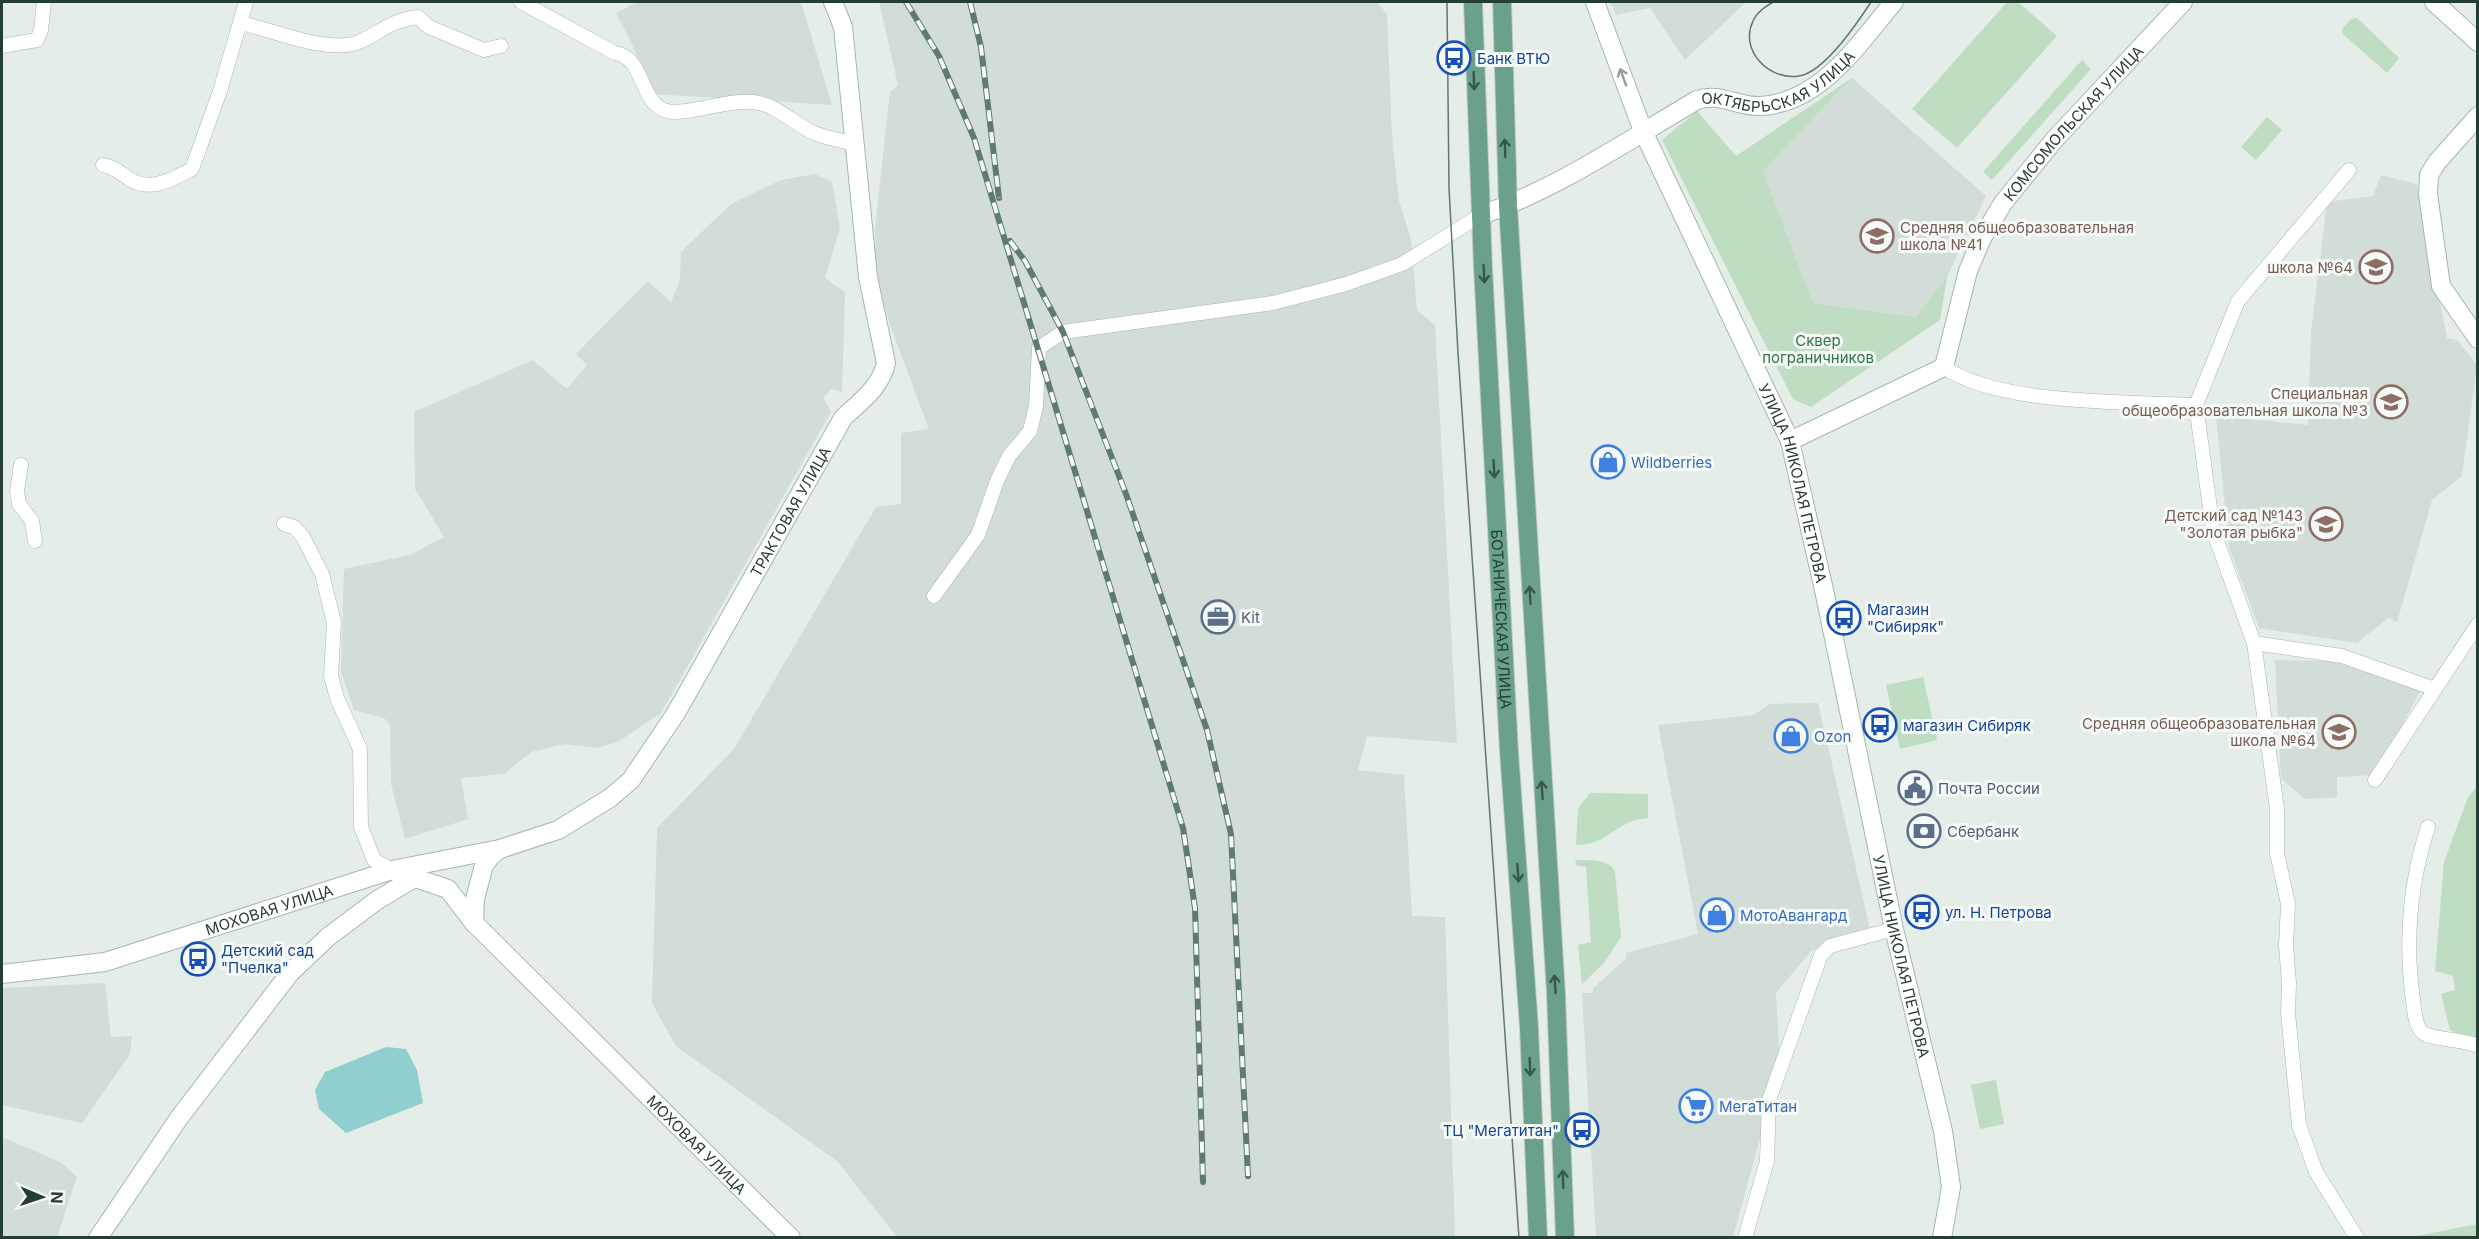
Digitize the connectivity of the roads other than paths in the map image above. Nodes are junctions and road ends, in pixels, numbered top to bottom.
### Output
1 (44, 2) edge
2 (246, 2) edge
3 (521, 2) edge
4 (833, 2) edge
5 (1473, 2) edge
6 (1502, 2) edge
7 (1595, 2) edge
8 (1894, 2) edge
9 (2183, 2) edge
10 (2434, 2) edge
11 (240, 22) junction
12 (2475, 34) edge
13 (2, 46) edge
14 (501, 46) dead end
15 (2478, 117) edge
16 (1643, 131) junction
17 (854, 144) junction
18 (103, 165) dead end
19 (2349, 170) dead end
20 (1508, 206) junction
21 (1481, 215) junction
22 (2478, 339) edge
23 (1944, 367) junction
24 (2196, 405) junction
25 (1790, 441) junction
26 (21, 465) dead end
27 (284, 524) dead end
28 (35, 541) dead end
29 (934, 596) dead end
30 (2478, 624) edge
31 (2254, 643) junction
32 (2435, 688) junction
33 (2375, 780) dead end
34 (2428, 827) dead end
35 (500, 849) junction
36 (392, 870) junction
37 (414, 878) junction
38 (474, 923) junction
39 (1894, 929) junction
40 (2, 974) edge
41 (2478, 1046) edge
42 (98, 1238) edge
43 (791, 1238) edge
44 (1538, 1238) edge
45 (1565, 1238) edge
46 (1745, 1238) edge
47 (1942, 1238) edge
48 (2357, 1238) edge

1 - 13 street
2 - 11 street
3 - 17 street
4 - 17 main road, ТРАКТОВАЯ УЛИЦА
5 -> 21 main road, БОТАНИЧЕСКАЯ УЛИЦА
20 -> 6 main road, БОТАНИЧЕСКАЯ УЛИЦА
16 -> 7 main road, УЛИЦА НИКОЛАЯ ПЕТРОВА
8 - 16 main road, ОКТЯБРЬСКАЯ УЛИЦА
9 - 23 main road, КОМСОМОЛЬСКАЯ УЛИЦА
10 - 12 main road
11 - 14 street
11 - 18 street
15 - 22 main road
16 - 20 main road, ОКТЯБРЬСКАЯ УЛИЦА
16 - 25 main road, УЛИЦА НИКОЛАЯ ПЕТРОВА
17 - 35 main road, ТРАКТОВАЯ УЛИЦА
19 - 24 street
20 - 21 main road, ОКТЯБРЬСКАЯ УЛИЦА
45 -> 20 main road, БОТАНИЧЕСКАЯ УЛИЦА
21 - 29 street
21 -> 44 main road, БОТАНИЧЕСКАЯ УЛИЦА
23 - 24 street
23 - 25 main road
24 - 31 street
25 - 39 main road, УЛИЦА НИКОЛАЯ ПЕТРОВА
26 - 28 street
27 - 36 street
30 - 32 street
31 - 32 street
31 - 48 street
32 - 33 street
34 - 41 street
35 - 36 main road, МОХОВАЯ УЛИЦА
35 - 38 main road
36 - 37 main road, МОХОВАЯ УЛИЦА
36 - 40 main road, МОХОВАЯ УЛИЦА
37 - 38 main road, МОХОВАЯ УЛИЦА
37 - 42 main road
38 - 43 main road, МОХОВАЯ УЛИЦА
39 - 46 street
39 - 47 main road, УЛИЦА НИКОЛАЯ ПЕТРОВА

